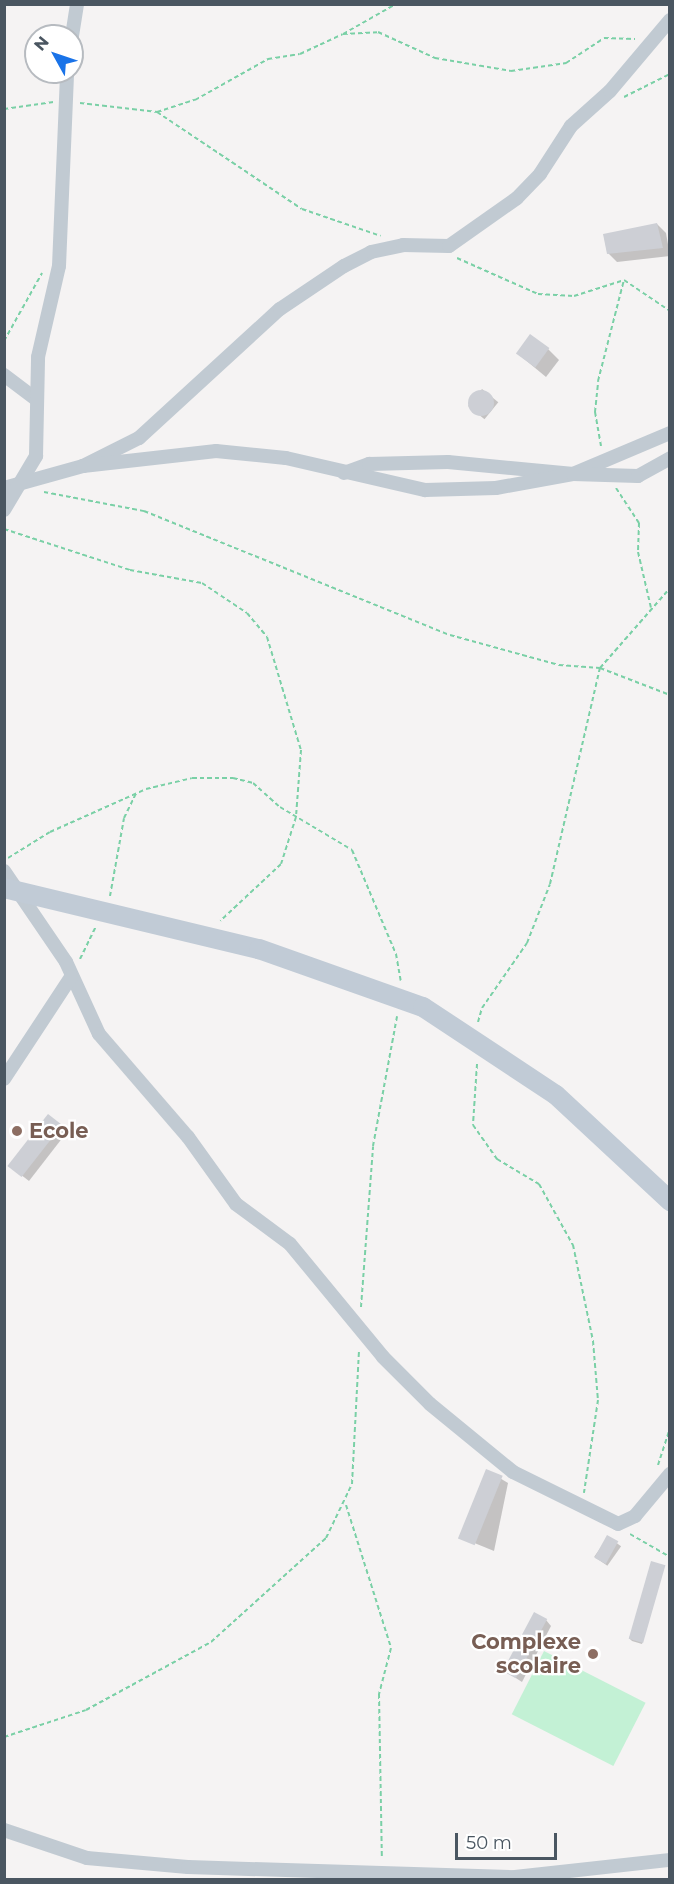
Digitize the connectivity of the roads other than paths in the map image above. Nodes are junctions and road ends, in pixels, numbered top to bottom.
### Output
1 (76, 4) edge
2 (74, 24) edge
3 (665, 25) edge
4 (66, 84) edge
5 (4, 375) edge
6 (37, 400) junction
7 (669, 433) edge
8 (669, 458) edge
9 (82, 466) junction
10 (342, 473) junction
11 (573, 474) junction
12 (11, 488) edge
13 (4, 510) edge
14 (4, 871) edge
15 (12, 889) edge
16 (71, 977) junction
17 (4, 1079) edge
18 (669, 1201) edge
19 (669, 1474) edge
20 (4, 1830) edge
21 (669, 1860) edge

1 - 2 street
3 - 9 street
4 - 6 street
5 - 6 street
6 - 12 street
7 - 11 street
8 - 11 street
9 - 10 street
9 - 12 street
10 - 11 street
10 - 11 street
12 - 13 street
14 - 15 street
15 - 16 street
15 - 18 street
16 - 17 street
16 - 19 street
20 - 21 street

